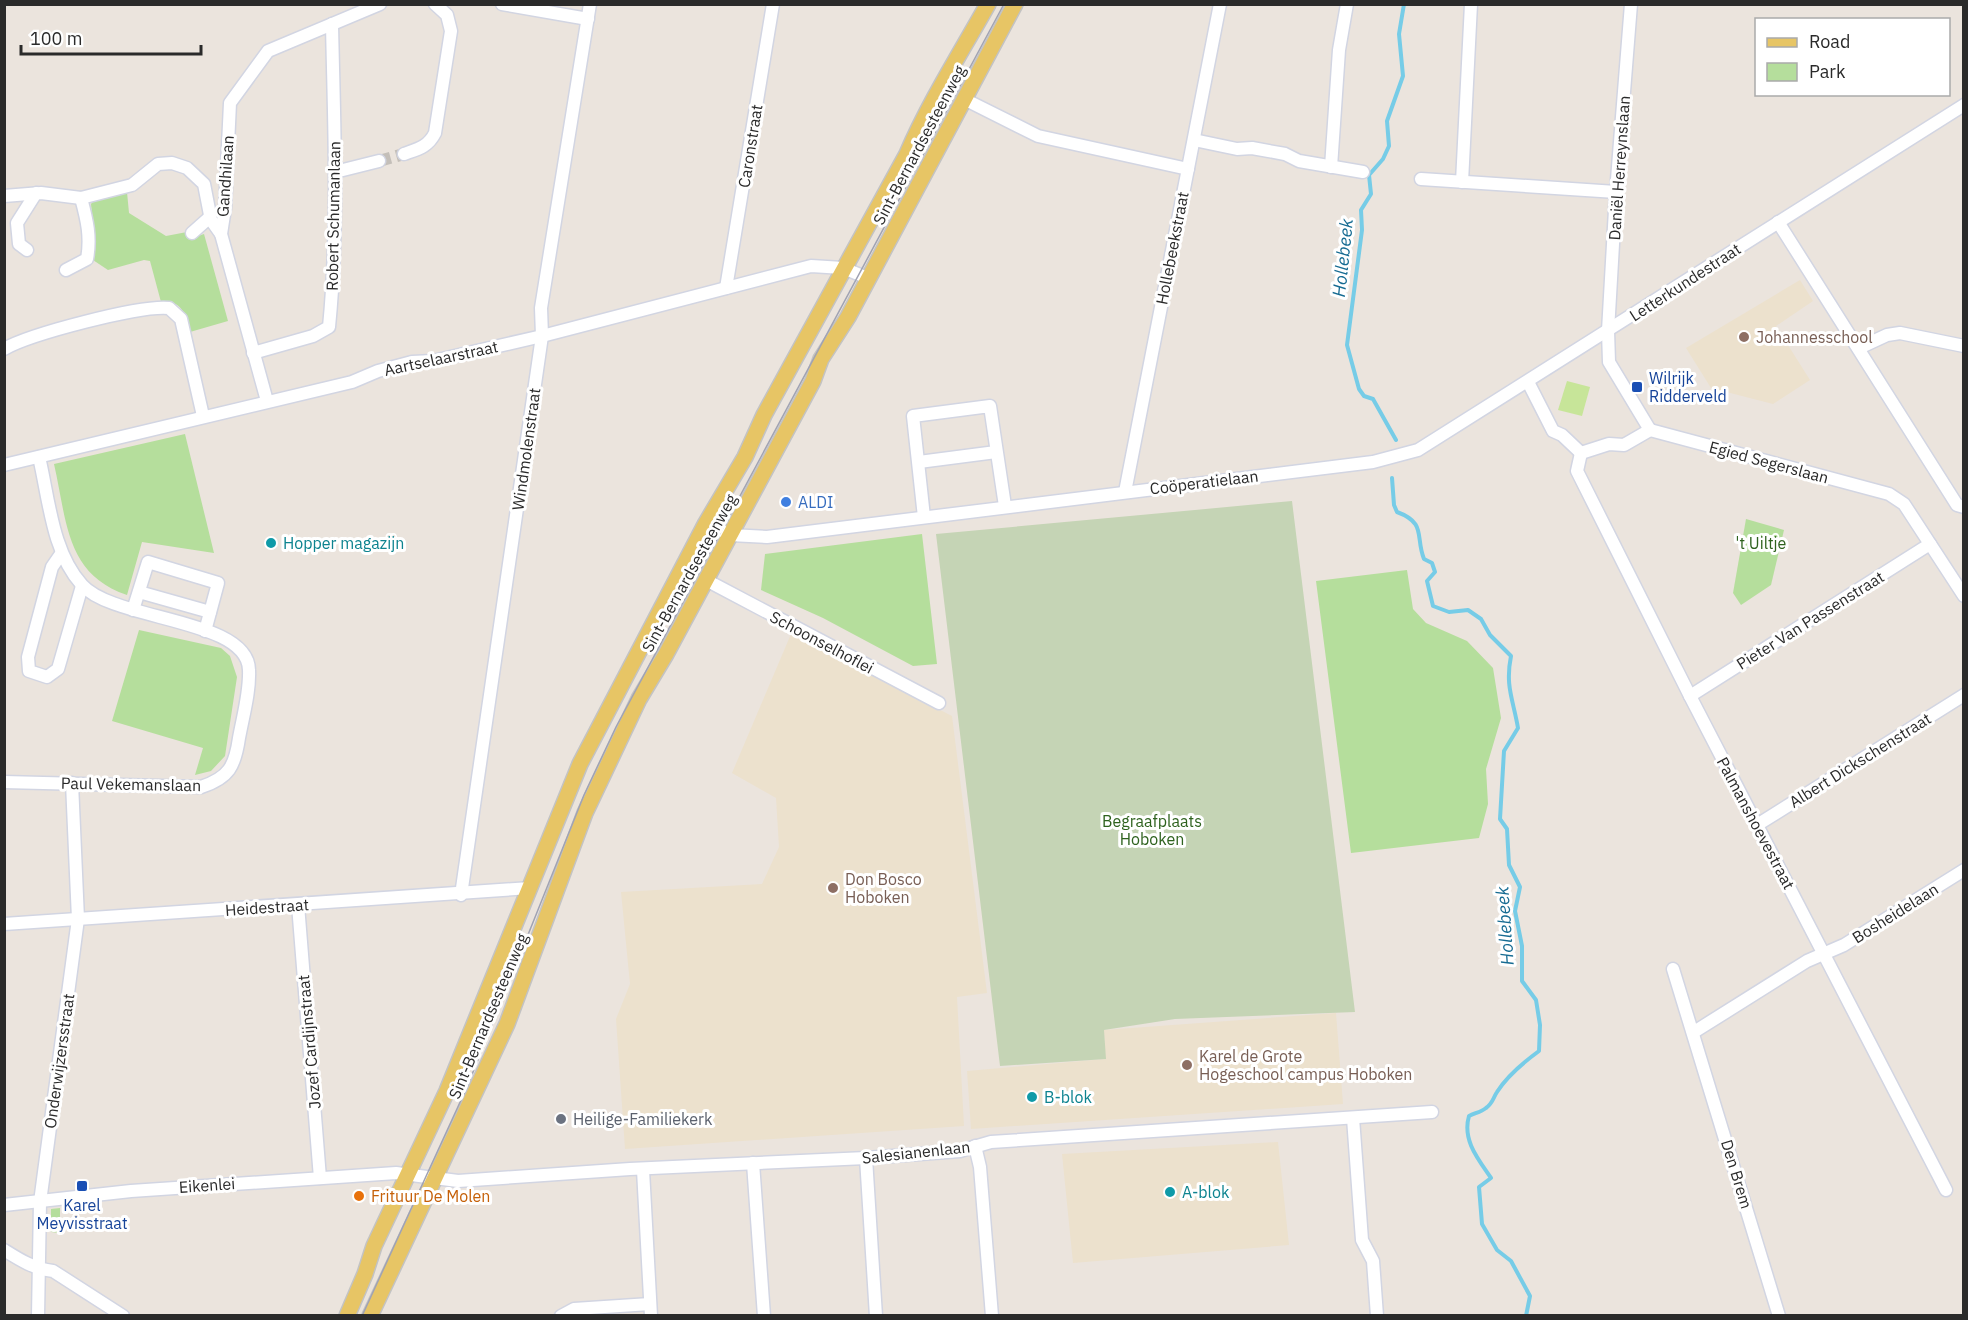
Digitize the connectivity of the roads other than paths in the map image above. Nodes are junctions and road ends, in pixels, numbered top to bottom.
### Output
1 (380, 4) edge
2 (435, 4) edge
3 (502, 4) edge
4 (590, 4) edge
5 (773, 4) edge
6 (988, 4) edge
7 (1015, 4) edge
8 (1220, 4) edge
9 (1347, 4) edge
10 (1471, 4) edge
11 (1631, 4) edge
12 (354, 10) edge
13 (588, 19) junction
14 (332, 24) junction
15 (964, 99) junction
16 (1964, 105) edge
17 (1194, 140) junction
18 (404, 154) tunnel mouth
19 (379, 161) tunnel mouth
20 (1331, 167) junction
21 (1188, 169) junction
22 (335, 172) junction
23 (1364, 172) dead end
24 (1421, 179) dead end
25 (1462, 183) junction
26 (1616, 192) junction
27 (36, 193) junction
28 (4, 196) edge
29 (81, 198) junction
30 (210, 217) junction
31 (1778, 222) junction
32 (192, 232) dead end
33 (220, 234) junction
34 (27, 250) dead end
35 (843, 268) junction
36 (66, 270) dead end
37 (868, 278) junction
38 (726, 288) junction
39 (1608, 331) junction
40 (542, 336) junction
41 (1964, 346) edge
42 (1859, 348) junction
43 (4, 349) edge
44 (253, 353) junction
45 (1528, 382) junction
46 (267, 401) junction
47 (203, 416) junction
48 (1650, 430) junction
49 (996, 452) junction
50 (1581, 453) junction
51 (1404, 456) joint
52 (39, 457) junction
53 (919, 462) junction
54 (4, 465) edge
55 (1125, 492) junction
56 (1005, 506) junction
57 (1960, 506) edge
58 (924, 517) junction
59 (706, 523) junction
60 (730, 535) junction
61 (1930, 544) junction
62 (61, 554) junction
63 (706, 580) junction
64 (82, 585) junction
65 (139, 592) junction
66 (1964, 596) edge
67 (133, 610) junction
68 (210, 612) junction
69 (205, 631) junction
70 (1964, 695) edge
71 (1690, 696) junction
72 (939, 703) dead end
73 (4, 782) edge
74 (72, 783) junction
75 (1757, 825) junction
76 (1964, 870) edge
77 (530, 888) junction
78 (461, 895) junction
79 (298, 905) junction
80 (78, 919) junction
81 (4, 924) edge
82 (1824, 953) junction
83 (1673, 969) dead end
84 (1694, 1032) junction
85 (1432, 1112) dead end
86 (1353, 1118) junction
87 (975, 1146) junction
88 (866, 1158) junction
89 (753, 1163) junction
90 (643, 1170) junction
91 (410, 1173) junction
92 (320, 1178) junction
93 (436, 1178) junction
94 (1946, 1190) dead end
95 (40, 1202) junction
96 (4, 1205) edge
97 (4, 1250) edge
98 (40, 1269) junction
99 (651, 1307) edge
100 (38, 1316) edge
101 (123, 1316) edge
102 (347, 1316) edge
103 (370, 1316) edge
104 (561, 1316) edge
105 (764, 1316) edge
106 (876, 1316) edge
107 (992, 1316) edge
108 (1377, 1316) edge
109 (1779, 1316) edge

1 - 12 street, Gandhilaan
2 - 18 street
3 - 13 street
4 - 13 street, Windmolenstraat
5 - 38 street, Caronstraat
6 - 35 main road, Sint-Bernardsesteenweg
7 - 15 main road, Sint-Bernardsesteenweg
8 - 17 street, Hollebeekstraat
9 - 20 street
10 - 25 street
11 - 26 street, Daniël Herreynslaan
12 - 14 street, Gandhilaan
13 - 40 street, Windmolenstraat
14 - 22 street, Robert Schumanlaan
14 - 33 street, Gandhilaan
15 - 21 street
15 - 37 main road, Sint-Bernardsesteenweg
16 - 31 street, Letterkundestraat
17 - 20 street
17 - 21 street, Hollebeekstraat
19 - 22 street
20 - 23 street
21 - 55 street, Hollebeekstraat
22 - 44 street, Robert Schumanlaan
24 - 25 street
25 - 26 street
26 - 39 street, Daniël Herreynslaan
27 - 28 street
27 - 29 street
27 - 34 street
29 - 30 street
29 - 36 street
30 - 32 street
30 - 33 street
31 - 39 street, Letterkundestraat
31 - 42 street
33 - 44 street, Gandhilaan
35 - 37 street, Aartselaarstraat
35 - 38 street, Aartselaarstraat
35 - 59 main road, Sint-Bernardsesteenweg
37 - 60 main road, Sint-Bernardsesteenweg
38 - 40 street, Aartselaarstraat
39 - 45 street, Letterkundestraat
39 - 48 street, Daniël Herreynslaan
40 - 46 street, Aartselaarstraat
40 - 78 street, Windmolenstraat
41 - 42 street
42 - 57 street
43 - 47 street
44 - 46 street, Gandhilaan
45 - 50 street
45 - 51 street, Letterkundestraat
46 - 47 street, Aartselaarstraat
47 - 52 street, Aartselaarstraat
48 - 50 street
48 - 61 street, Egied Segerslaan
49 - 53 street
49 - 53 street
49 - 56 street
50 - 71 street, Palmanshoevestraat
51 - 55 street, Coöperatielaan
52 - 54 street, Aartselaarstraat
52 - 62 street, Paul Vekemanslaan
53 - 58 street
55 - 56 street, Coöperatielaan
56 - 58 street, Coöperatielaan
58 - 60 street, Coöperatielaan
59 - 60 street, Coöperatielaan
59 - 77 main road, Sint-Bernardsesteenweg
60 - 63 main road, Sint-Bernardsesteenweg
61 - 66 street
61 - 71 street, Pieter Van Passenstraat
62 - 64 street, Paul Vekemanslaan
62 - 64 street
63 - 72 street, Schoonselhoflei
63 - 93 main road, Sint-Bernardsesteenweg
64 - 67 street, Paul Vekemanslaan
65 - 67 street
65 - 68 street
65 - 68 street
67 - 69 street, Paul Vekemanslaan
68 - 69 street
69 - 74 street, Paul Vekemanslaan
70 - 75 street, Albert Dickschenstraat
71 - 75 street, Palmanshoevestraat
73 - 74 street, Paul Vekemanslaan
74 - 80 street, Onderwijzersstraat
75 - 82 street, Palmanshoevestraat
76 - 82 street, Bosheidelaan
77 - 78 street, Heidestraat
77 - 91 main road, Sint-Bernardsesteenweg
78 - 79 street, Heidestraat
79 - 80 street, Heidestraat
79 - 92 street, Jozef Cardijnstraat
80 - 81 street, Heidestraat
80 - 95 street, Onderwijzersstraat
82 - 84 street
82 - 94 street, Palmanshoevestraat
83 - 84 street, Den Brem
84 - 109 street, Den Brem
85 - 86 street, Salesianenlaan
86 - 87 street, Salesianenlaan
86 - 108 street
87 - 88 street, Salesianenlaan
87 - 107 street
88 - 89 street, Salesianenlaan
88 - 106 street
89 - 90 street, Salesianenlaan
89 - 105 street
90 - 93 street, Salesianenlaan
90 - 99 street
91 - 92 street, Eikenlei
91 - 93 street
91 - 102 main road, Sint-Bernardsesteenweg
92 - 95 street, Eikenlei
93 - 103 main road, Sint-Bernardsesteenweg
95 - 96 street, Eikenlei
95 - 98 street, Onderwijzersstraat
97 - 98 street
98 - 100 street, Onderwijzersstraat
98 - 101 street
99 - 104 street

